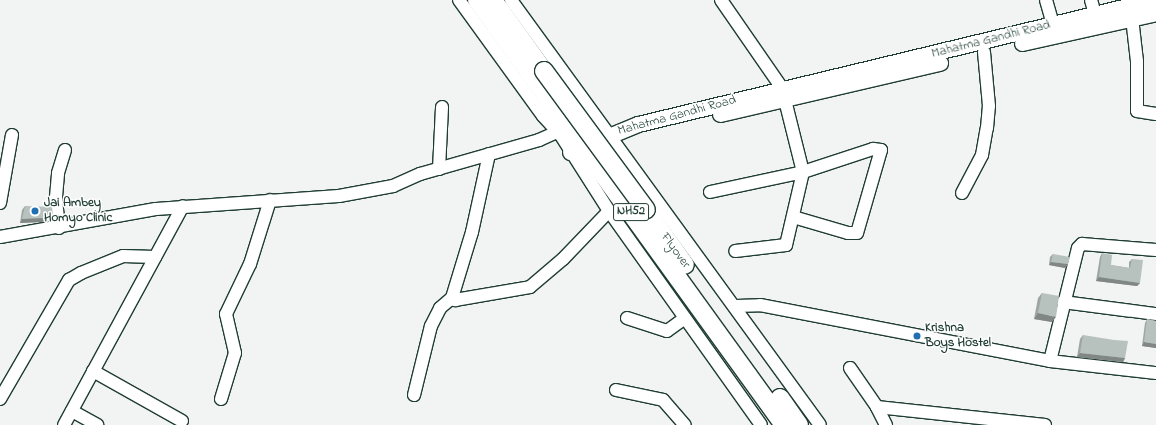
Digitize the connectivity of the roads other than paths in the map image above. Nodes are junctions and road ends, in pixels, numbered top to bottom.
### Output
1 (459, 0) edge
2 (477, 0) edge
3 (493, 0) edge
4 (511, 0) edge
5 (721, 0) edge
6 (1046, 0) edge
7 (1152, 0) edge
8 (1093, 7) edge
9 (1156, 13) edge
10 (1132, 18) junction
11 (1054, 30) junction
12 (984, 52) junction
13 (784, 94) junction
14 (442, 107) dead end
15 (1156, 114) edge
16 (557, 132) junction
17 (12, 135) dead end
18 (609, 135) junction
19 (576, 149) junction
20 (65, 150) dead end
21 (488, 154) junction
22 (439, 169) junction
23 (804, 172) junction
24 (710, 192) dead end
25 (962, 193) dead end
26 (270, 200) junction
27 (0, 203) edge
28 (183, 206) junction
29 (609, 212) junction
30 (793, 217) junction
31 (59, 228) junction
32 (0, 237) edge
33 (735, 250) dead end
34 (1156, 250) edge
35 (155, 257) junction
36 (452, 298) junction
37 (1063, 302) junction
38 (736, 306) junction
39 (1156, 314) edge
40 (627, 318) dead end
41 (685, 318) junction
42 (1050, 361) junction
43 (850, 368) dead end
44 (93, 371) junction
45 (1156, 373) edge
46 (616, 390) dead end
47 (414, 394) dead end
48 (221, 398) dead end
49 (0, 399) edge
50 (877, 407) junction
51 (72, 410) junction
52 (182, 421) dead end
53 (64, 425) edge
54 (97, 425) edge
55 (685, 425) edge
56 (761, 425) edge
57 (784, 425) edge
58 (799, 425) edge
59 (820, 425) edge
60 (886, 425) edge
61 (1045, 425) edge

1 - 16 street
2 - 19 highway, NH52
3 - 58 highway, Flyover / NH52, bridge
4 - 18 street
5 - 13 street
6 - 11 street
7 - 8 main road, Mahatma Gandhi Road
8 - 11 main road, Mahatma Gandhi Road
9 - 10 main road, Mahatma Gandhi Road
10 - 11 main road, Mahatma Gandhi Road
10 - 15 street
11 - 12 main road, Mahatma Gandhi Road
11 - 13 main road, Mahatma Gandhi Road
12 - 13 main road, Mahatma Gandhi Road
12 - 25 street
13 - 18 main road, Mahatma Gandhi Road
13 - 23 street
14 - 22 street
16 - 19 street
16 - 21 street
17 - 27 street
18 - 19 main road, Mahatma Gandhi Road
18 - 38 street
19 - 29 street
19 - 57 highway, NH52
20 - 31 street
21 - 22 street
21 - 36 street
22 - 26 street
23 - 24 street
23 - 30 street
23 - 30 street
26 - 28 street
26 - 48 street
28 - 31 street
28 - 35 street
29 - 36 street
29 - 41 street
30 - 33 street
31 - 32 street
34 - 37 street
35 - 44 street
35 - 49 street
36 - 47 street
37 - 39 street
37 - 42 street
38 - 42 street
38 - 59 street
40 - 41 street
41 - 56 street
42 - 45 street
43 - 50 street
44 - 51 street
44 - 52 street
46 - 55 street
50 - 60 street
50 - 61 street
51 - 53 street
51 - 54 street

